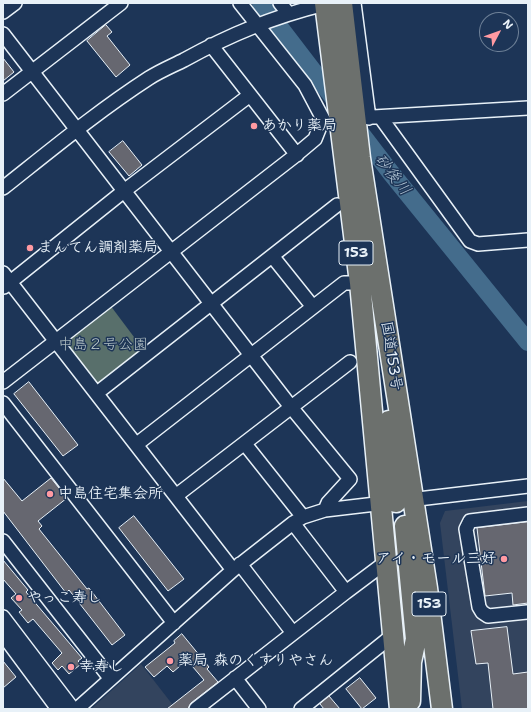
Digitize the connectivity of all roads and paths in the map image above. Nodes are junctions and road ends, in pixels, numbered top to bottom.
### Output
1 (15, 3) edge
2 (121, 3) edge
3 (240, 3) edge
4 (280, 3) edge
5 (331, 3) edge
6 (354, 3) edge
7 (3, 12) edge
8 (288, 13) junction
9 (256, 24) junction
10 (3, 34) edge
11 (211, 45) junction
12 (32, 71) junction
13 (3, 94) edge
14 (250, 95) junction
15 (528, 108) edge
16 (353, 118) junction
17 (76, 130) junction
18 (297, 155) junction
19 (3, 188) edge
20 (124, 191) junction
21 (337, 205) dead end
22 (528, 240) edge
23 (171, 252) junction
24 (272, 257) junction
25 (5, 280) edge
26 (360, 283) junction
27 (212, 304) junction
28 (313, 307) junction
29 (57, 341) junction
30 (252, 355) junction
31 (350, 362) dead end
32 (3, 382) edge
33 (97, 393) junction
34 (3, 403) edge
35 (291, 407) junction
36 (137, 444) junction
37 (245, 444) junction
38 (528, 486) edge
39 (176, 495) junction
40 (398, 502) junction
41 (325, 510) junction
42 (528, 514) edge
43 (298, 520) junction
44 (3, 541) edge
45 (386, 562) junction
46 (237, 567) junction
47 (346, 592) junction
48 (527, 612) edge
49 (3, 617) edge
50 (174, 623) junction
51 (293, 633) junction
52 (3, 635) edge
53 (393, 635) junction
54 (110, 678) junction
55 (235, 678) junction
56 (58, 709) edge
57 (74, 709) edge
58 (77, 709) edge
59 (196, 709) edge
60 (259, 709) edge
61 (302, 709) edge
62 (400, 709) edge
63 (410, 709) edge
64 (442, 709) edge

1 - 7 street
2 - 12 street
3 - 9 street
4 - 8 street
5 - 8 street
5 - 16 highway, 国道153号 / 153
6 - 16 street
8 - 9 street
9 - 11 street
9 - 16 street
10 - 12 street
11 - 14 street
11 - 17 street
12 - 13 street
12 - 17 street
14 - 18 street
14 - 20 street
15 - 16 street
16 - 18 street
16 - 22 street
16 - 26 highway, 国道153号 / 153
16 - 40 highway, 国道153号 / 153
17 - 19 street
17 - 20 street
18 - 23 street
20 - 23 street
20 - 25 street
21 - 24 street
23 - 27 street
23 - 29 street
24 - 27 street
24 - 28 street
25 - 29 street
26 - 28 street
26 - 40 highway, 国道153号 / 153
27 - 30 street
27 - 33 street
28 - 30 street
29 - 32 street
29 - 33 street
30 - 35 street
30 - 36 street
31 - 35 street
33 - 36 street
34 - 50 street
35 - 37 street
35 - 41 street
36 - 39 street
37 - 39 street
37 - 43 street
38 - 40 street
39 - 46 street
40 - 41 street
40 - 45 highway, 国道153号 / 153
40 - 63 highway, 153
40 - 64 highway, 国道153号 / 153
41 - 43 street
42 - 48 street
43 - 46 street
43 - 47 street
44 - 54 street
45 - 47 street
45 - 53 highway, 国道153号 / 153
46 - 50 street
46 - 51 street
47 - 51 street
49 - 57 street
50 - 54 street
51 - 55 street
52 - 56 street
53 - 61 street
53 - 62 highway, 国道153号 / 153
54 - 58 street
55 - 59 street
55 - 60 street

